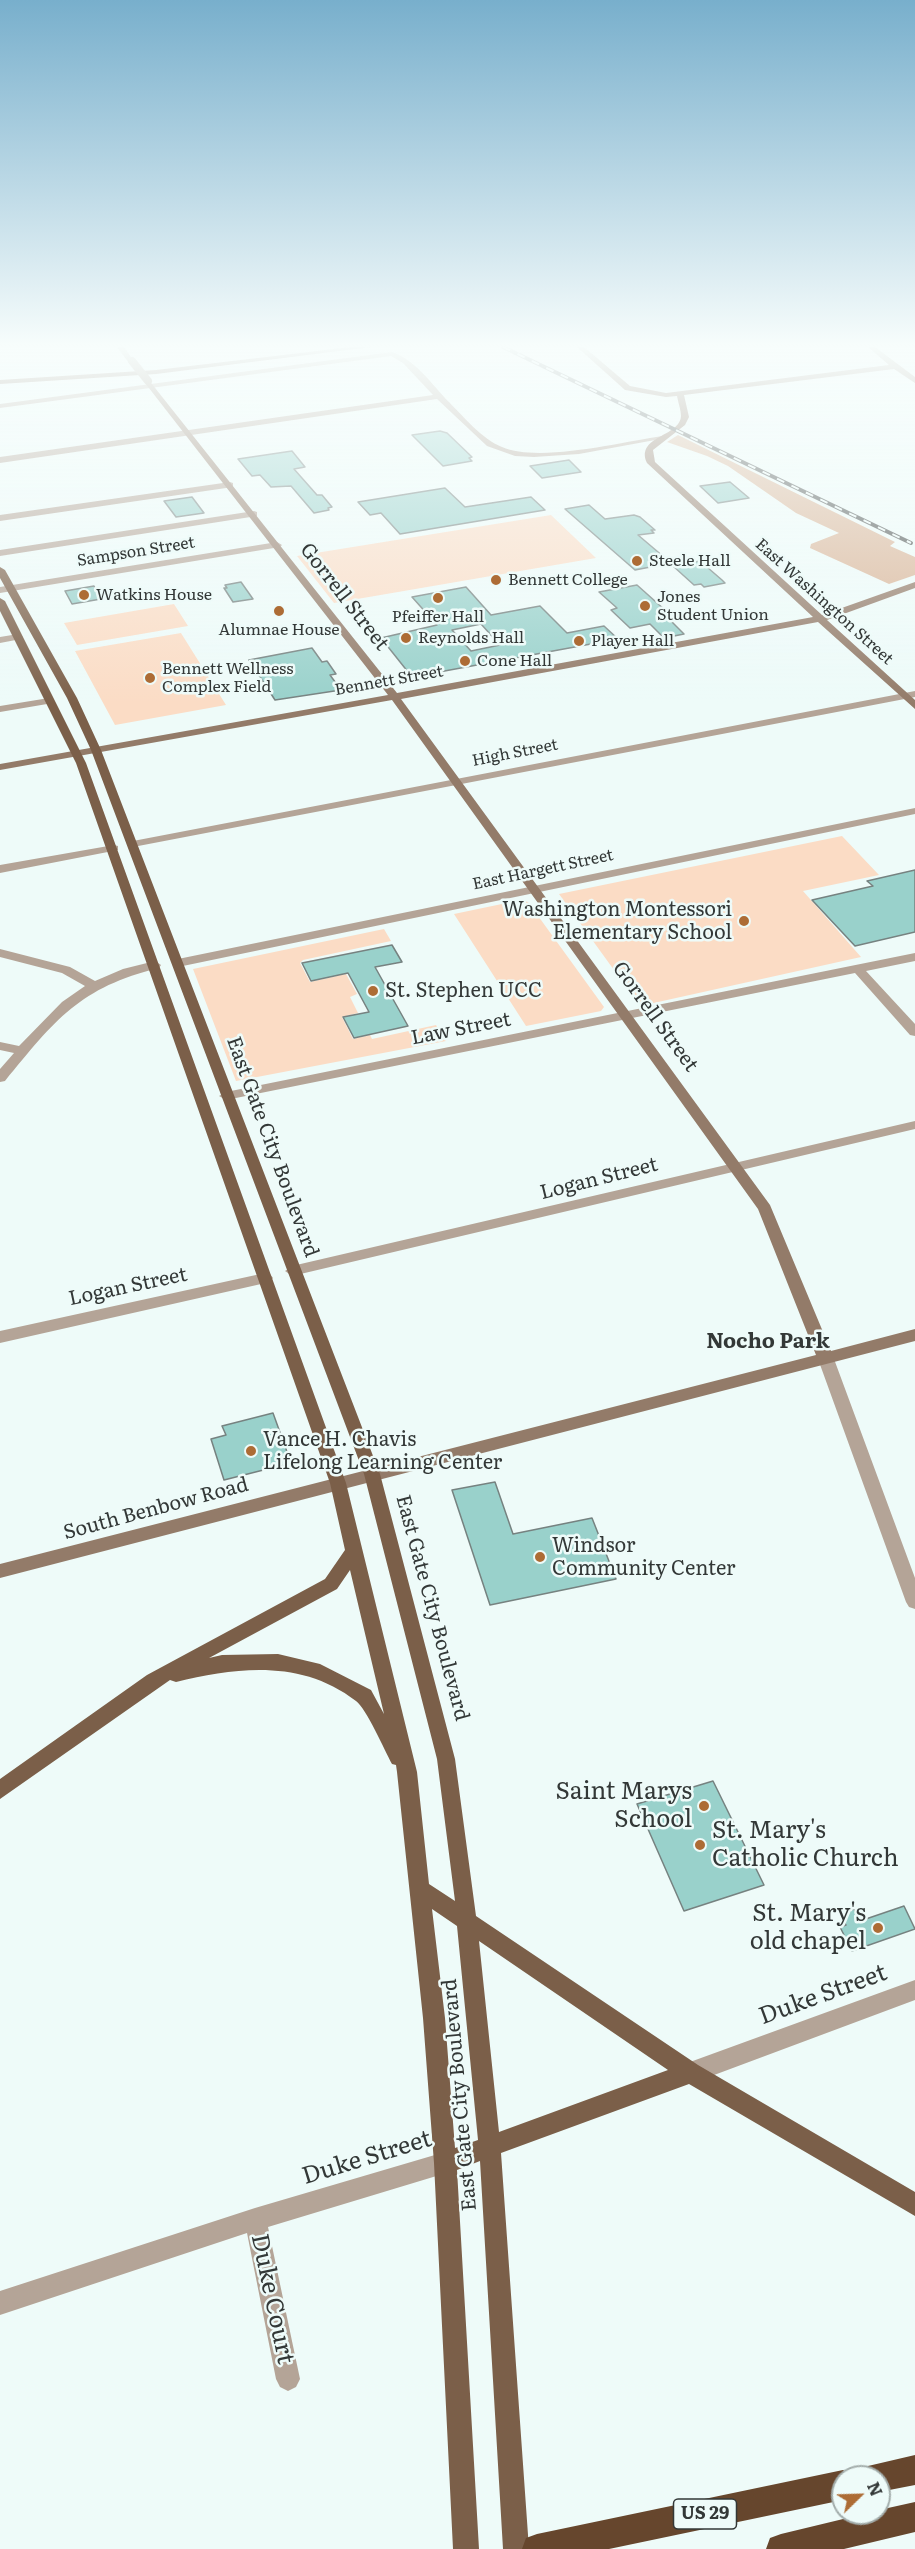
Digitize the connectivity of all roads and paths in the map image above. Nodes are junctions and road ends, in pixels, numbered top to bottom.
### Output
1 (215, 466) edge
2 (658, 466) edge
3 (230, 485) junction
4 (254, 514) junction
5 (0, 518) edge
6 (277, 545) junction
7 (0, 553) edge
8 (0, 570) edge
9 (915, 585) edge
10 (5, 589) edge
11 (0, 601) edge
12 (819, 619) junction
13 (18, 637) junction
14 (0, 640) edge
15 (909, 695) edge
16 (395, 697) junction
17 (49, 701) junction
18 (915, 706) edge
19 (0, 709) edge
20 (96, 750) junction
21 (77, 753) junction
22 (0, 767) edge
23 (456, 782) junction
24 (915, 811) edge
25 (133, 844) junction
26 (114, 848) junction
27 (0, 869) edge
28 (534, 888) junction
29 (0, 953) edge
30 (915, 957) edge
31 (178, 963) junction
32 (155, 965) junction
33 (857, 968) junction
34 (93, 985) junction
35 (627, 1015) junction
36 (915, 1032) edge
37 (0, 1046) edge
38 (22, 1051) junction
39 (0, 1078) edge
40 (226, 1096) junction
41 (915, 1125) edge
42 (736, 1166) junction
43 (292, 1271) junction
44 (265, 1278) junction
45 (915, 1335) edge
46 (0, 1337) edge
47 (825, 1359) junction
48 (372, 1474) junction
49 (338, 1483) junction
50 (355, 1550) junction
51 (1, 1568) edge
52 (915, 1602) edge
53 (153, 1680) junction
54 (407, 1772) junction
55 (0, 1790) edge
56 (421, 1890) junction
57 (467, 1920) junction
58 (915, 1990) edge
59 (690, 2073) junction
60 (490, 2147) junction
61 (445, 2163) junction
62 (915, 2205) edge
63 (255, 2219) junction
64 (0, 2303) edge
65 (288, 2379) dead end
66 (915, 2470) edge
67 (891, 2475) edge
68 (831, 2488) edge
69 (915, 2517) edge
70 (466, 2549) edge
71 (516, 2549) edge
72 (537, 2549) edge
73 (781, 2549) edge

1 - 3 street, Gorrell Street
2 - 12 street, East Washington Street
3 - 4 street, Gorrell Street
3 - 5 street
4 - 6 street, Gorrell Street
4 - 7 street
6 - 10 street, Sampson Street
6 - 16 street, Gorrell Street
8 - 10 main road, East Gate City Boulevard
9 - 12 street, Bennett Street
10 - 20 main road, East Gate City Boulevard
11 - 13 main road, East Gate City Boulevard
12 - 15 street, East Washington Street
12 - 16 street, Bennett Street
13 - 14 street
13 - 17 main road, East Gate City Boulevard
15 - 18 street, East Washington Street
15 - 23 street, High Street
16 - 20 street, Bennett Street
16 - 23 street, Gorrell Street
17 - 19 street
17 - 21 main road, East Gate City Boulevard
20 - 21 street, Bennett Street
20 - 25 main road, East Gate City Boulevard
21 - 22 street, Bennett Street
21 - 26 main road, East Gate City Boulevard
23 - 25 street, High Street
23 - 28 street, Gorrell Street
24 - 28 street, East Hargett Street
25 - 31 main road, East Gate City Boulevard
26 - 27 street
26 - 32 main road, East Gate City Boulevard
28 - 31 street, East Hargett Street
28 - 35 street, Gorrell Street
29 - 34 street
30 - 33 street, Law Street
31 - 40 main road, East Gate City Boulevard
32 - 34 street
32 - 44 main road, East Gate City Boulevard
33 - 35 street, Law Street
33 - 36 street
34 - 38 street
35 - 40 street, Law Street
35 - 42 street, Gorrell Street
37 - 38 street
38 - 39 street
40 - 43 main road, East Gate City Boulevard
41 - 42 street, Logan Street
42 - 43 street, Logan Street
42 - 47 street, Gorrell Street
43 - 48 main road, East Gate City Boulevard
44 - 46 street, Logan Street
44 - 49 main road, East Gate City Boulevard
45 - 47 street, South Benbow Road
47 - 48 street, South Benbow Road
47 - 52 street, Gorrell Street
48 - 49 street, South Benbow Road
48 - 57 main road, East Gate City Boulevard
49 - 50 main road, East Gate City Boulevard
49 - 51 street, South Benbow Road
50 - 53 main road
50 - 54 main road, East Gate City Boulevard
53 - 54 main road
53 - 55 main road
54 - 56 main road, East Gate City Boulevard
56 - 57 main road
56 - 61 main road, East Gate City Boulevard
57 - 59 main road
57 - 60 main road, East Gate City Boulevard
58 - 59 street, Duke Street
59 - 60 main road, Duke Street
59 - 62 main road
60 - 61 main road, Duke Street
60 - 71 main road, East Gate City Boulevard
61 - 63 street, Duke Street
61 - 70 main road, East Gate City Boulevard
63 - 64 street, Duke Street
63 - 65 street, Duke Court
66 - 67 highway
68 - 72 highway, US 29
69 - 73 highway

